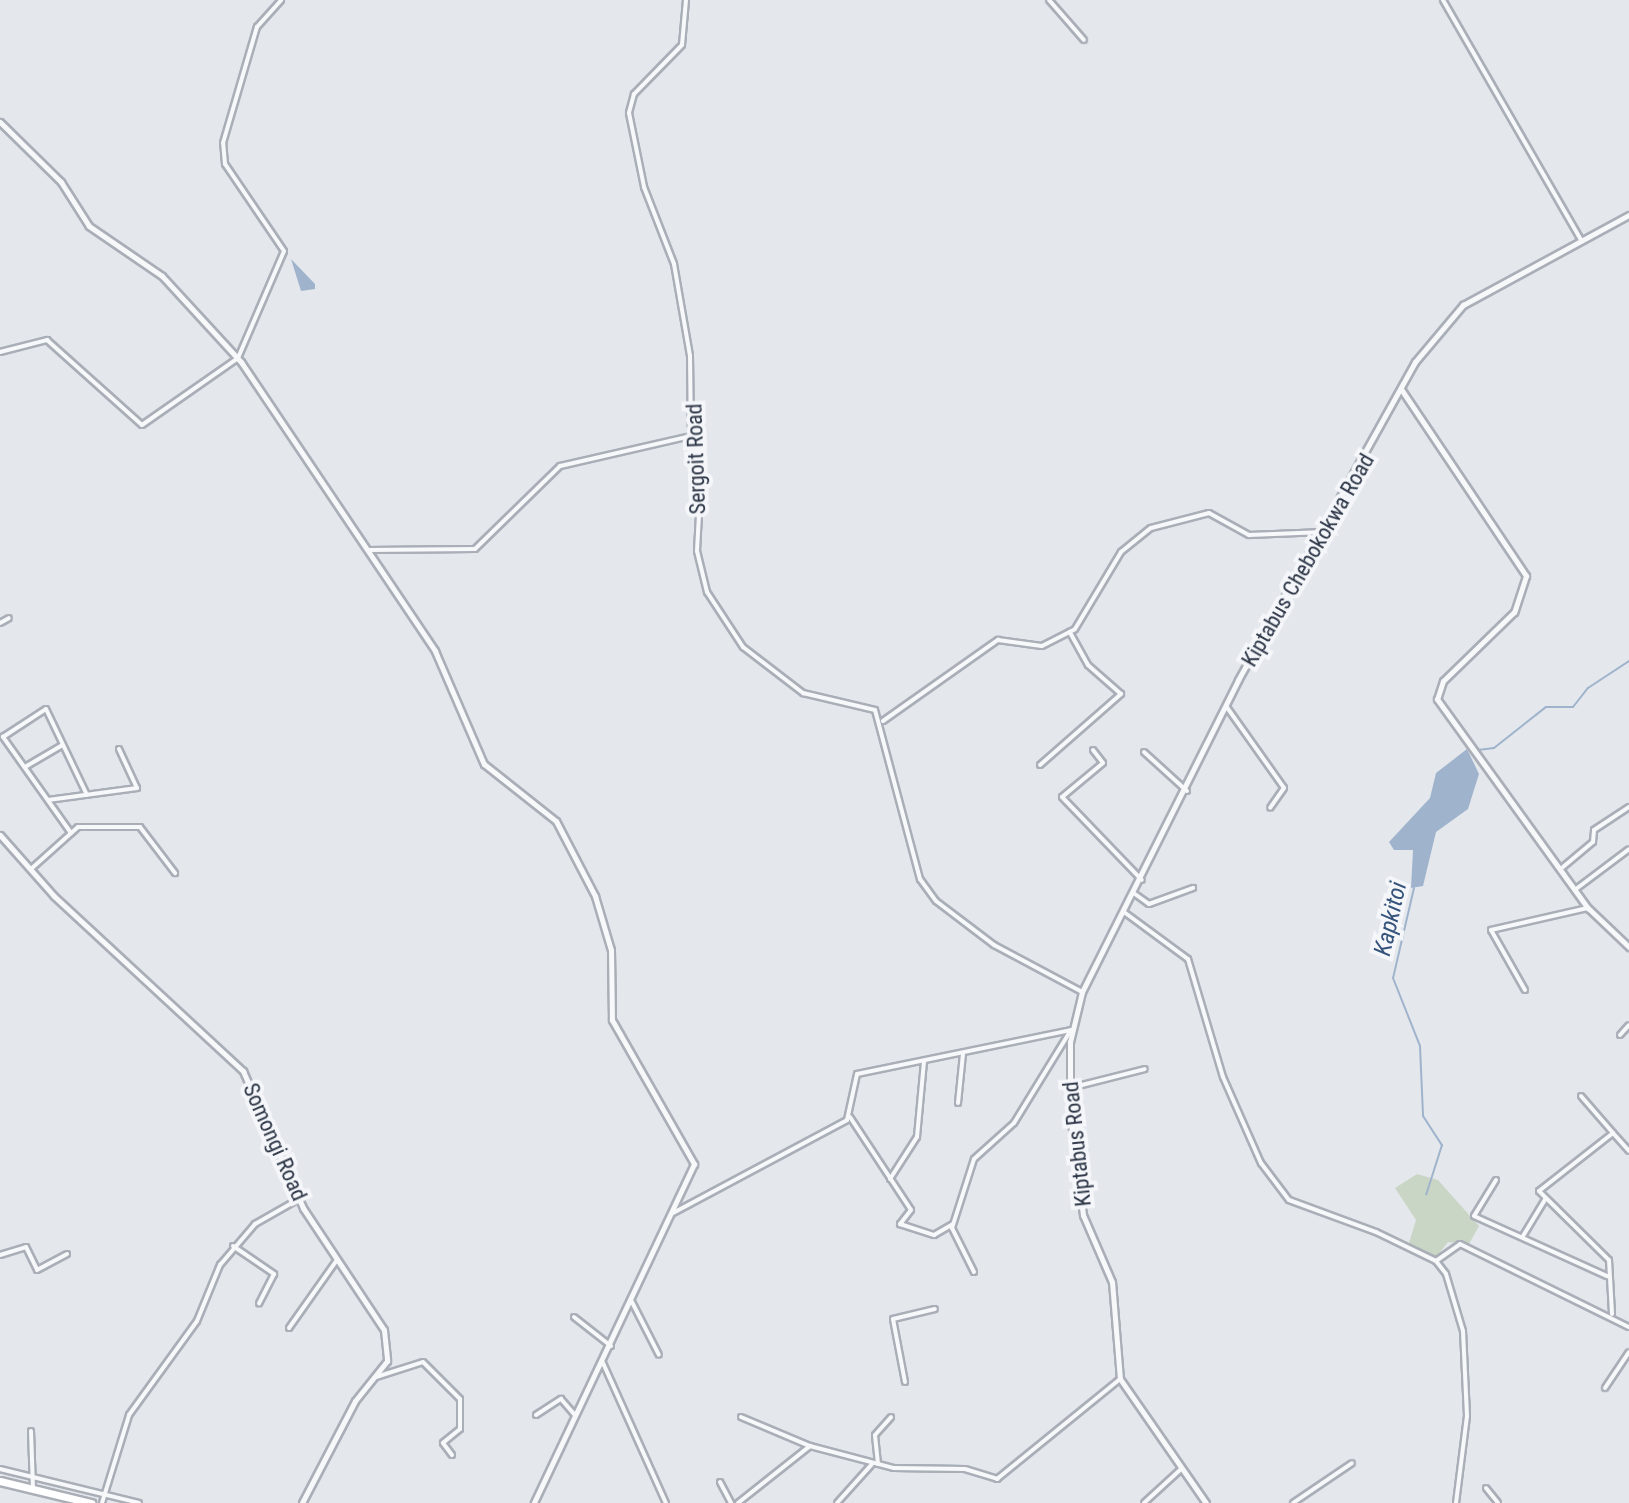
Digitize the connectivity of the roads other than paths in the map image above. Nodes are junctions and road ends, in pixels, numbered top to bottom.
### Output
1 (281, 0) edge
2 (686, 0) edge
3 (1049, 0) edge
4 (1443, 0) edge
5 (1084, 40) dead end
6 (0, 122) edge
7 (1629, 215) edge
8 (1581, 240) junction
9 (0, 352) edge
10 (238, 358) junction
11 (1401, 388) junction
12 (691, 436) junction
13 (1324, 532) junction
14 (368, 550) junction
15 (9, 618) dead end
16 (0, 623) edge
17 (1070, 632) junction
18 (1226, 706) junction
19 (883, 721) junction
20 (62, 746) junction
21 (119, 749) dead end
22 (1093, 750) dead end
23 (1144, 752) dead end
24 (1040, 765) dead end
25 (25, 767) junction
26 (1187, 791) junction
27 (87, 795) junction
28 (48, 800) junction
29 (1629, 807) edge
30 (1270, 808) dead end
31 (71, 833) junction
32 (0, 835) edge
33 (1629, 849) edge
34 (1563, 867) junction
35 (31, 869) junction
36 (175, 873) dead end
37 (1142, 880) junction
38 (1193, 888) dead end
39 (1576, 889) junction
40 (1135, 894) junction
41 (1588, 908) junction
42 (1124, 912) junction
43 (1629, 947) edge
44 (1525, 990) dead end
45 (1082, 992) junction
46 (1629, 1025) edge
47 (1071, 1030) junction
48 (1620, 1035) dead end
49 (963, 1053) junction
50 (924, 1061) junction
51 (1145, 1069) dead end
52 (1069, 1088) junction
53 (1581, 1096) dead end
54 (958, 1103) dead end
55 (850, 1117) junction
56 (1613, 1133) junction
57 (1629, 1151) edge
58 (890, 1179) junction
59 (1496, 1180) dead end
60 (1546, 1198) junction
61 (299, 1199) junction
62 (673, 1213) junction
63 (953, 1224) junction
64 (1523, 1236) junction
65 (233, 1246) junction
66 (67, 1254) dead end
67 (0, 1255) edge
68 (337, 1260) junction
69 (1436, 1261) junction
70 (974, 1272) dead end
71 (1607, 1276) junction
72 (632, 1302) junction
73 (259, 1303) dead end
74 (935, 1309) dead end
75 (1612, 1314) junction
76 (574, 1317) dead end
77 (1629, 1327) edge
78 (289, 1328) dead end
79 (611, 1346) junction
80 (1629, 1352) edge
81 (659, 1355) dead end
82 (603, 1363) junction
83 (376, 1377) junction
84 (1120, 1379) junction
85 (905, 1382) dead end
86 (1605, 1388) dead end
87 (536, 1415) dead end
88 (577, 1417) junction
89 (741, 1417) dead end
90 (891, 1417) dead end
91 (31, 1431) dead end
92 (810, 1446) junction
93 (452, 1455) dead end
94 (1352, 1463) dead end
95 (875, 1464) junction
96 (1183, 1467) junction
97 (0, 1469) edge
98 (34, 1478) junction
99 (0, 1481) edge
100 (720, 1482) dead end
101 (1486, 1488) dead end
102 (33, 1489) junction
103 (105, 1495) junction
104 (91, 1503) edge
105 (102, 1503) edge
106 (139, 1503) edge
107 (302, 1503) edge
108 (534, 1503) edge
109 (666, 1503) edge
110 (731, 1503) edge
111 (738, 1503) edge
112 (837, 1503) edge
113 (1144, 1503) edge
114 (1206, 1503) edge
115 (1293, 1503) edge
116 (1456, 1503) edge
117 (1498, 1503) edge

1 - 10 street
2 - 12 street, Sergoit Road
3 - 5 street
4 - 8 street
6 - 10 street
7 - 8 street, Kiptabus Chebokokwa Road
8 - 11 street, Kiptabus Chebokokwa Road
9 - 10 street
10 - 14 street
11 - 13 street, Kiptabus Chebokokwa Road
11 - 34 street
12 - 14 street
12 - 19 street, Sergoit Road
13 - 17 street
13 - 18 street, Kiptabus Chebokokwa Road
14 - 62 street
15 - 16 street
17 - 19 street
17 - 24 street
18 - 26 street, Kiptabus Chebokokwa Road
18 - 30 street
19 - 45 street
20 - 25 street
20 - 25 street
20 - 27 street
21 - 27 street
22 - 37 street
23 - 26 street
25 - 28 street
26 - 37 street, Kiptabus Chebokokwa Road
27 - 28 street
28 - 31 street
29 - 34 street
31 - 35 street
31 - 36 street
32 - 35 street, Somongi Road
33 - 39 street
34 - 39 street
35 - 61 street, Somongi Road
37 - 40 street, Kiptabus Chebokokwa Road
38 - 40 street
39 - 41 street
40 - 42 street, Kiptabus Chebokokwa Road
41 - 43 street
41 - 44 street
42 - 45 street, Kiptabus Chebokokwa Road
42 - 69 street
45 - 47 street, Kiptabus Road
46 - 48 street
47 - 49 street
47 - 52 street, Kiptabus Road
47 - 63 street
49 - 50 street
49 - 54 street
50 - 55 street
50 - 58 street
51 - 52 street
52 - 84 street, Kiptabus Road
53 - 56 street
55 - 58 street
55 - 62 street
56 - 57 street
56 - 60 street
58 - 63 street
59 - 64 street
60 - 64 street
60 - 71 street
61 - 65 street
61 - 68 street, Somongi Road
62 - 72 street
63 - 70 street
64 - 71 street
65 - 73 street
65 - 103 street
66 - 67 street
68 - 78 street
68 - 83 street, Somongi Road
69 - 75 street
69 - 116 street
71 - 75 street
72 - 79 street
72 - 81 street
74 - 85 street
75 - 77 street
76 - 79 street
79 - 82 street
80 - 86 street
82 - 88 street
82 - 109 street
83 - 93 street
83 - 107 street, Somongi Road
84 - 95 street
84 - 96 street
87 - 88 street
88 - 108 street
89 - 92 street
90 - 95 street
91 - 98 street
92 - 95 street
92 - 111 street
94 - 115 street
95 - 112 street
96 - 113 street
96 - 114 street
97 - 98 street
98 - 102 street
98 - 103 street
99 - 102 main road
100 - 110 street
101 - 117 street
102 - 104 main road
103 - 105 street
103 - 106 street

